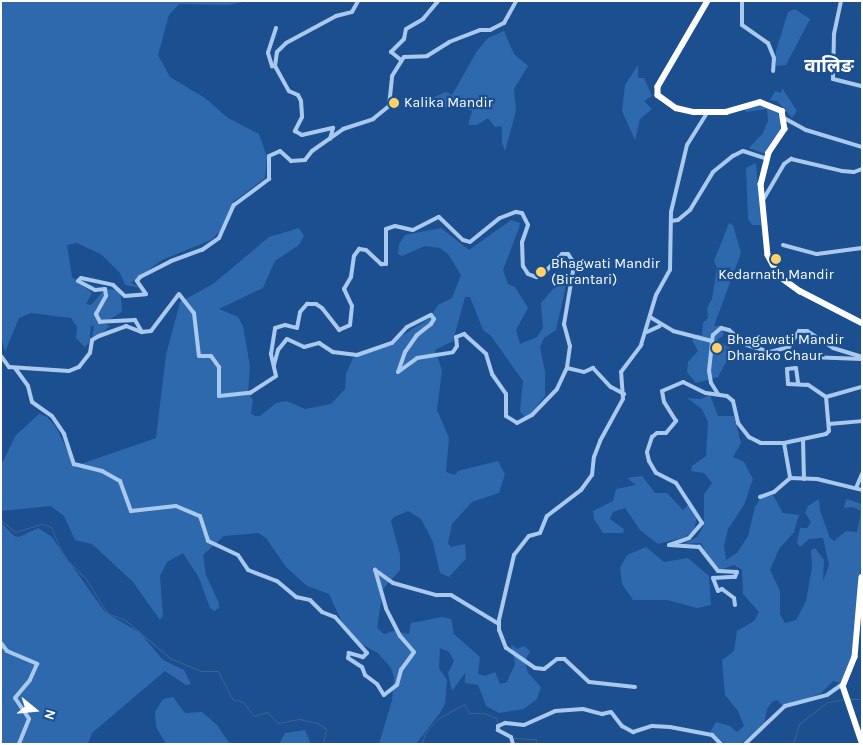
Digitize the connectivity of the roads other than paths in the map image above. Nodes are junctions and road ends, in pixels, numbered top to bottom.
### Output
1 (358, 1) edge
2 (438, 1) edge
3 (516, 1) edge
4 (708, 1) edge
5 (742, 1) edge
6 (841, 1) edge
7 (276, 28) dead end
8 (401, 60) junction
9 (275, 66) junction
10 (773, 71) dead end
11 (862, 86) edge
12 (706, 114) junction
13 (784, 118) junction
14 (330, 139) junction
15 (862, 147) edge
16 (767, 159) junction
17 (862, 169) edge
18 (761, 202) junction
19 (671, 221) junction
20 (783, 245) dead end
21 (862, 248) edge
22 (650, 316) junction
23 (862, 323) edge
24 (661, 326) junction
25 (142, 332) junction
26 (645, 334) junction
27 (712, 341) junction
28 (1, 356) edge
29 (809, 357) dead end
30 (862, 358) edge
31 (274, 364) junction
32 (15, 368) junction
33 (567, 368) junction
34 (798, 382) junction
35 (862, 386) edge
36 (624, 394) junction
37 (718, 394) junction
38 (826, 397) junction
39 (862, 421) edge
40 (829, 424) junction
41 (803, 440) junction
42 (784, 443) junction
43 (862, 474) edge
44 (790, 478) junction
45 (804, 479) junction
46 (856, 488) junction
47 (862, 490) edge
48 (760, 497) dead end
49 (862, 577) edge
50 (735, 605) dead end
51 (499, 624) junction
52 (1, 643) edge
53 (844, 684) junction
54 (635, 687) dead end
55 (862, 742) edge
56 (19, 744) edge
57 (513, 744) edge
58 (721, 744) edge
59 (745, 744) edge

1 - 9 street
2 - 8 street
3 - 8 street
4 - 12 highway
5 - 10 street
6 - 11 street
7 - 9 street
8 - 14 street
9 - 14 street
12 - 13 highway
12 - 19 street
13 - 15 street
13 - 16 highway
14 - 25 street
16 - 18 highway
16 - 19 street
17 - 18 street
18 - 23 highway
19 - 22 street
20 - 21 street
22 - 24 street
22 - 26 street
24 - 26 street
24 - 27 street
25 - 31 street
25 - 32 street
26 - 36 street
27 - 30 street
27 - 37 street
28 - 32 street
29 - 30 street
31 - 33 street
31 - 33 street
32 - 51 street
33 - 36 street
34 - 34 street
34 - 38 street
35 - 38 street
36 - 51 street
37 - 42 street
37 - 50 street
38 - 40 street
39 - 40 street
40 - 41 street
41 - 42 street
41 - 45 street
42 - 44 street
43 - 46 street
44 - 45 street
44 - 48 street
45 - 46 street
46 - 47 street
49 - 53 highway
51 - 54 street
52 - 56 street
53 - 55 highway
53 - 59 street
57 - 58 street

